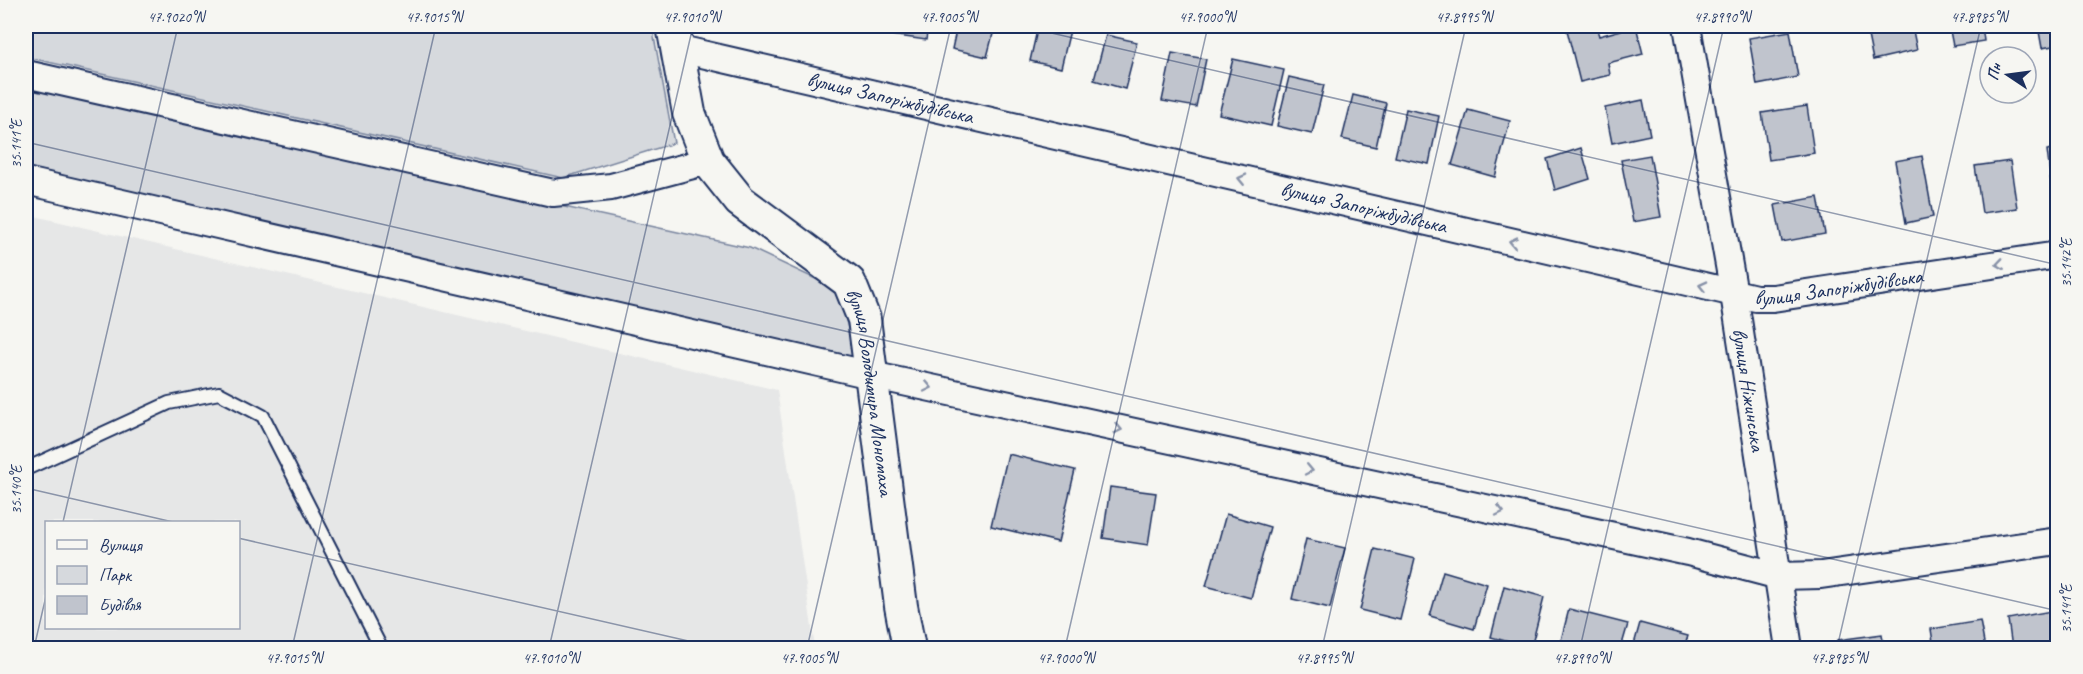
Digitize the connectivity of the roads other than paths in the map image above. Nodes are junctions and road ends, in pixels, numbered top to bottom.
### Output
1 (1687, 26) edge
2 (674, 37) edge
3 (26, 74) edge
4 (708, 161) junction
5 (26, 181) edge
6 (2058, 255) edge
7 (1734, 294) junction
8 (871, 375) junction
9 (26, 469) edge
10 (2058, 541) edge
11 (1779, 576) junction
12 (381, 648) edge
13 (909, 648) edge
14 (1789, 648) edge

1 - 7 street, вулиця Ніжинська
2 - 4 street, вулиця Володимира Мономаха
7 -> 2 street, вулиця Запоріжбудівська
3 - 4 street
4 - 8 street, вулиця Володимира Мономаха
5 - 8 street
6 -> 7 street, вулиця Запоріжбудівська
7 - 11 street, вулиця Ніжинська
8 -> 11 street
8 - 13 street, вулиця Володимира Мономаха
9 - 12 lane
10 - 11 street
11 - 14 street, вулиця Ніжинська

